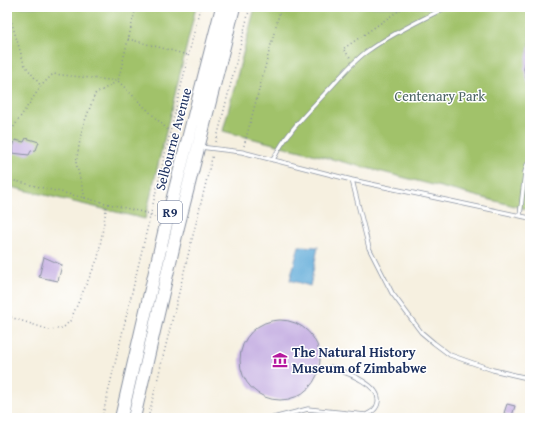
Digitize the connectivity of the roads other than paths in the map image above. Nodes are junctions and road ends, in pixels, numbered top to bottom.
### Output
1 (222, 7) edge
2 (234, 7) edge
3 (447, 7) edge
4 (199, 147) junction
5 (273, 160) junction
6 (530, 160) edge
7 (352, 180) junction
8 (520, 216) junction
9 (530, 218) edge
10 (331, 367) dead end
11 (530, 376) edge
12 (330, 411) junction
13 (121, 418) edge
14 (134, 418) edge
15 (273, 418) edge
16 (337, 418) edge

1 - 13 highway, Selbourne Avenue / R9
2 - 4 highway, Selbourne Avenue / R9
3 - 5 lane
4 - 5 lane
4 - 14 highway, Selbourne Avenue / R9
5 - 7 lane
6 - 8 lane
7 - 8 lane
7 - 11 lane
8 - 9 lane
10 - 12 lane
12 - 15 lane
12 - 16 lane

